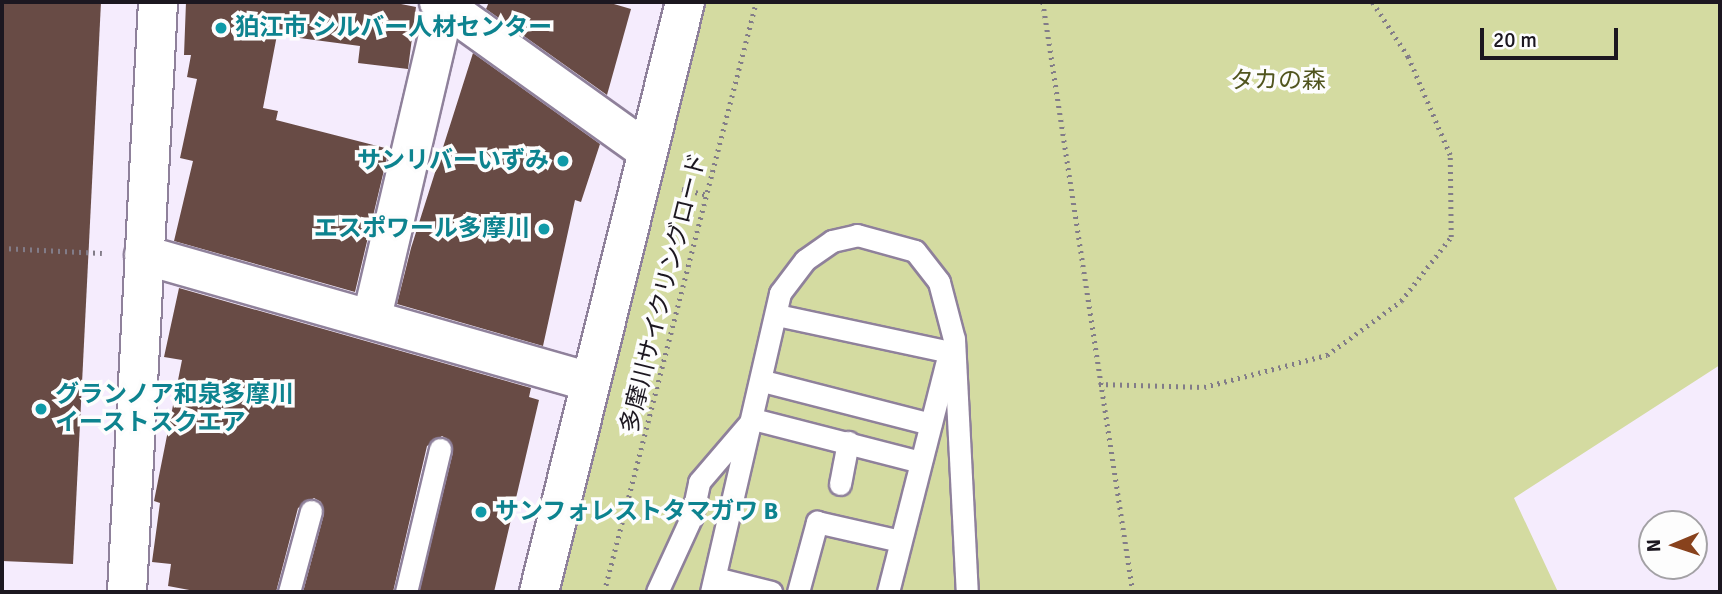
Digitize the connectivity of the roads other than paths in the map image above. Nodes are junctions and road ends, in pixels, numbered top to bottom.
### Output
1 (158, 2) edge
2 (685, 2) edge
3 (442, 4) edge
4 (647, 151) junction
5 (144, 255) junction
6 (777, 315) junction
7 (372, 317) junction
8 (952, 346) junction
9 (763, 381) junction
10 (590, 382) junction
11 (753, 419) junction
12 (931, 424) junction
13 (849, 442) junction
14 (440, 449) dead end
15 (921, 462) junction
16 (840, 484) dead end
17 (311, 511) dead end
18 (900, 541) junction
19 (713, 585) edge
20 (127, 592) edge
21 (289, 592) edge
22 (406, 592) edge
23 (538, 592) edge
24 (657, 592) edge
25 (771, 592) edge
26 (798, 592) edge
27 (888, 592) edge
28 (967, 592) edge

1 - 5 street
2 - 4 street
3 - 4 street
3 - 7 street
4 - 10 street
5 - 7 street
5 - 20 street
6 - 8 lane
6 - 8 lane
6 - 9 lane
7 - 10 street
8 - 12 lane
8 - 28 lane
9 - 11 lane
9 - 12 lane
10 - 23 street
11 - 13 lane
11 - 19 lane
11 - 24 lane
12 - 15 lane
13 - 15 lane
13 - 16 lane
14 - 22 lane
15 - 18 lane
17 - 21 lane
18 - 26 lane
18 - 27 lane
19 - 25 lane

